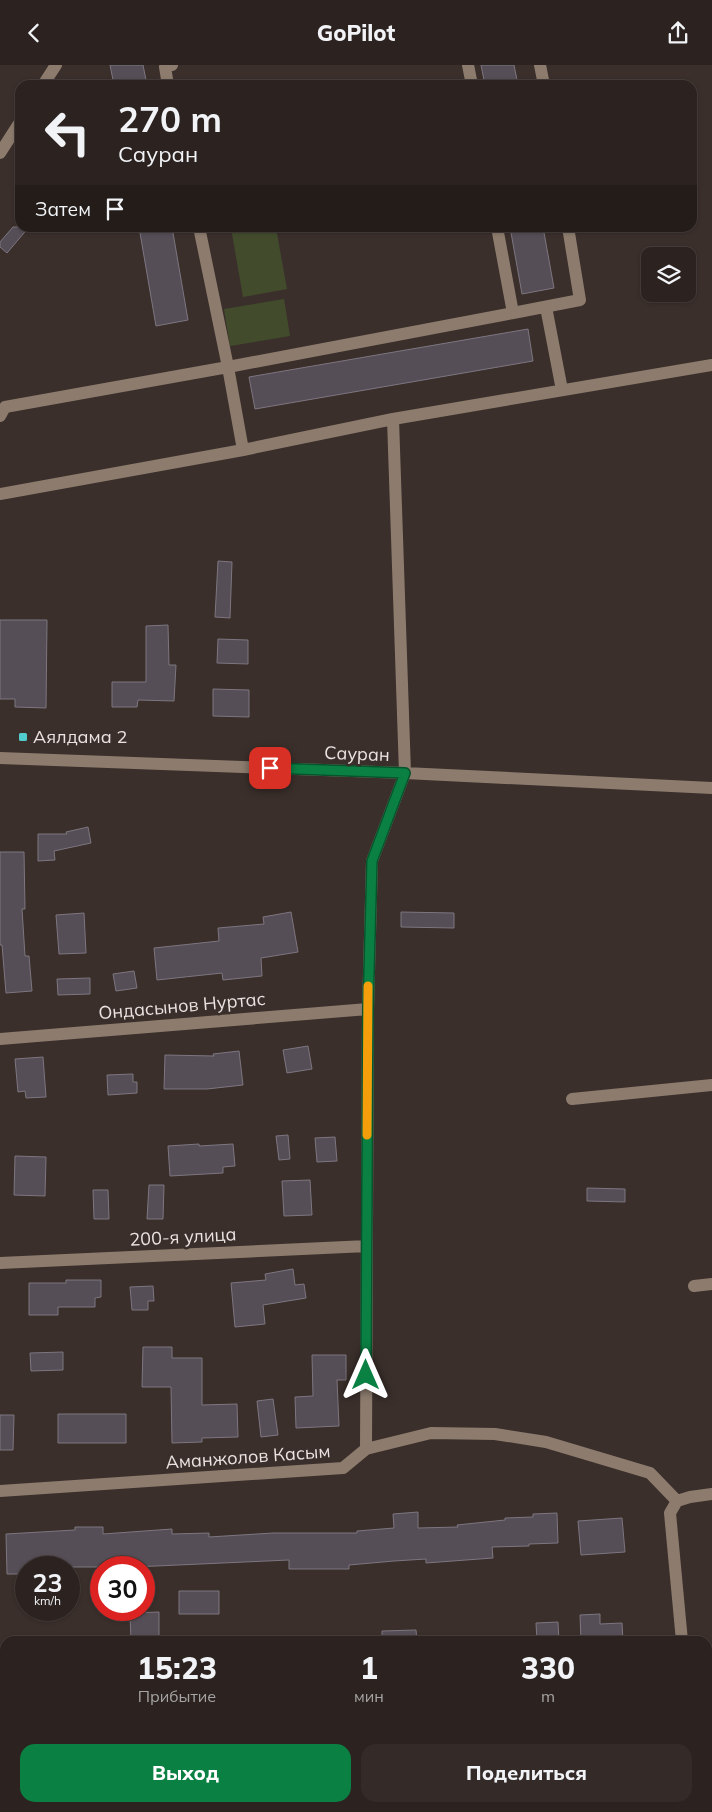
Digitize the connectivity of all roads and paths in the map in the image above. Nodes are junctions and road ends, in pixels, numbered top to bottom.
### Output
1 (56, 65) edge
2 (172, 65) edge
3 (468, 65) edge
4 (540, 65) edge
5 (47, 80) edge
6 (167, 80) edge
7 (471, 80) edge
8 (543, 80) edge
9 (15, 130) edge
10 (0, 153) edge
11 (200, 232) edge
12 (498, 232) edge
13 (569, 232) edge
14 (546, 307) junction
15 (513, 313) junction
16 (712, 365) edge
17 (228, 367) junction
18 (562, 390) junction
19 (0, 416) edge
20 (393, 419) junction
21 (243, 450) junction
22 (0, 494) edge
23 (0, 758) edge
24 (405, 773) junction
25 (712, 788) edge
26 (368, 1009) junction
27 (0, 1039) edge
28 (712, 1085) edge
29 (572, 1099) dead end
30 (367, 1246) junction
31 (0, 1263) edge
32 (712, 1284) edge
33 (694, 1286) dead end
34 (366, 1449) junction
35 (0, 1491) edge
36 (712, 1494) edge
37 (677, 1501) junction
38 (682, 1636) edge

1 - 5 street
2 - 6 street
3 - 7 street
4 - 8 street
9 - 10 street
11 - 17 street
12 - 15 street
13 - 14 street
14 - 15 street
14 - 18 street
15 - 17 street
16 - 18 street
17 - 19 street
17 - 21 street
18 - 20 street
20 - 21 street
20 - 24 street
21 - 22 street
23 - 24 street, Сауран
24 - 25 street, Сауран
24 - 26 street
26 - 27 street, Ондасынов Нуртас
26 - 30 street
28 - 29 street
30 - 31 street, 200-я улица
30 - 34 street
32 - 33 street
34 - 35 street, Аманжолов Касым
34 - 37 street, Аманжолов Касым
36 - 37 street
37 - 38 street

